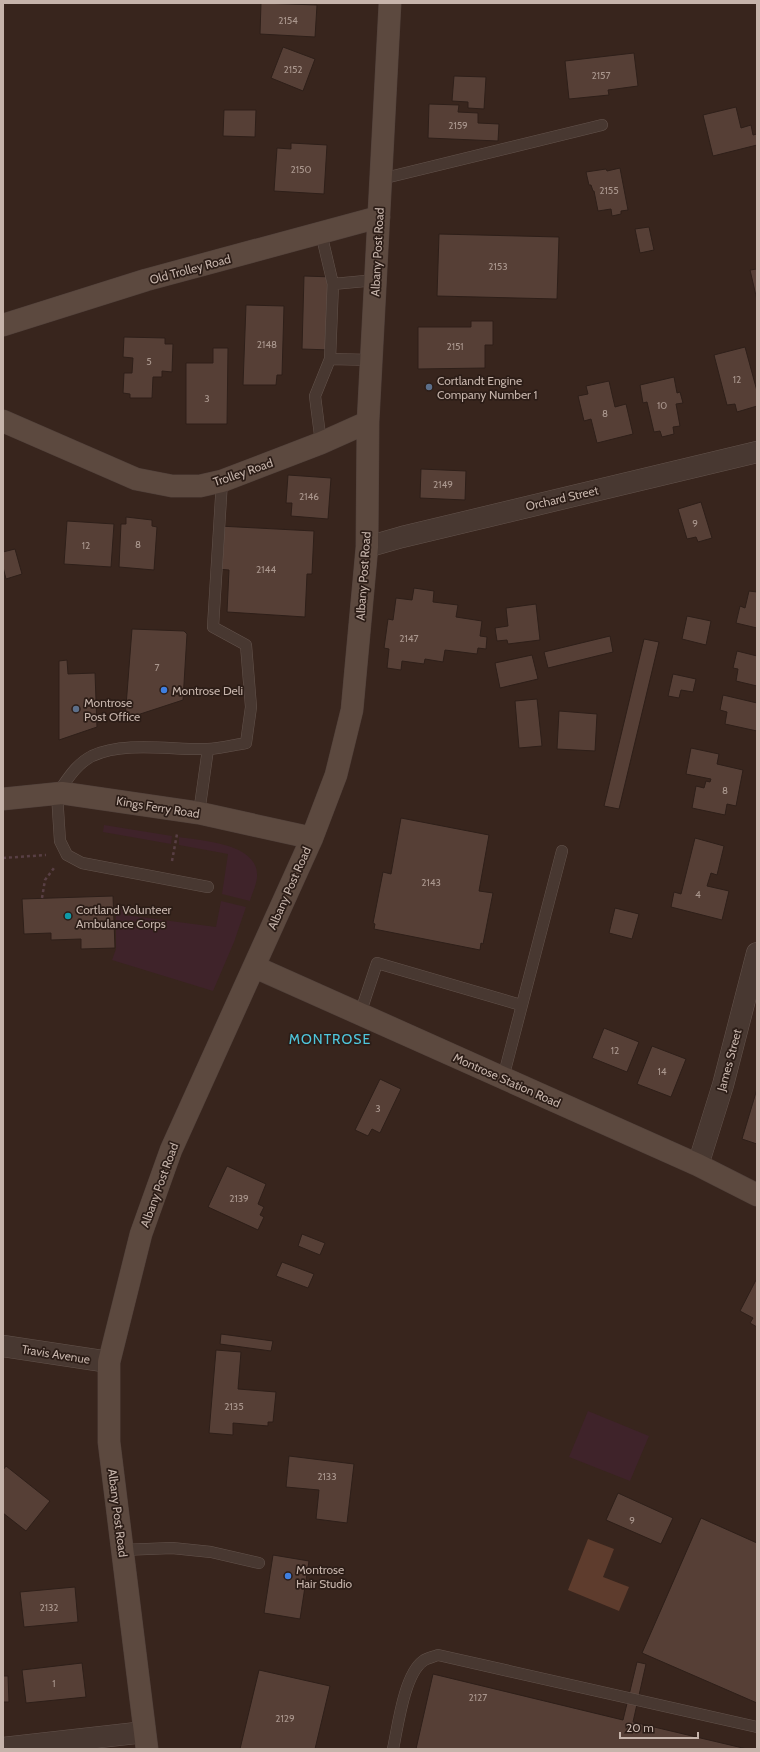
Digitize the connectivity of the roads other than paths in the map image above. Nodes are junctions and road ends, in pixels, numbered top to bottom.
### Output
1 (390, 3) edge
2 (602, 126) dead end
3 (381, 179) junction
4 (379, 217) junction
5 (321, 233) junction
6 (376, 280) junction
7 (333, 284) junction
8 (3, 325) edge
9 (330, 360) junction
10 (372, 360) junction
11 (3, 421) edge
12 (368, 422) junction
13 (321, 443) junction
14 (757, 452) edge
15 (222, 481) junction
16 (367, 547) junction
17 (208, 749) junction
18 (57, 794) junction
19 (3, 799) edge
20 (199, 813) junction
21 (312, 838) junction
22 (562, 851) dead end
23 (208, 887) dead end
24 (757, 953) edge
25 (255, 967) junction
26 (521, 1005) junction
27 (360, 1014) junction
28 (503, 1078) junction
29 (698, 1165) junction
30 (757, 1195) edge
31 (3, 1346) edge
32 (109, 1362) junction
33 (122, 1550) junction
34 (259, 1563) dead end
35 (757, 1727) edge
36 (146, 1740) edge
37 (3, 1748) edge
38 (393, 1749) edge

1 - 3 main road, Albany Post Road
2 - 3 lane
3 - 4 main road, Albany Post Road
4 - 5 main road, Old Trolley Road
4 - 6 main road, Albany Post Road
5 - 7 lane
5 - 8 main road, Old Trolley Road
6 - 7 lane
6 - 10 main road, Albany Post Road
7 - 9 lane
9 - 10 lane
9 - 13 lane
10 - 12 main road, Albany Post Road
11 - 15 main road, Trolley Road
12 - 13 main road, Trolley Road
12 - 16 main road, Albany Post Road
13 - 15 main road, Trolley Road
14 - 16 street, Orchard Street
15 - 17 lane
16 - 21 main road, Albany Post Road
17 - 18 lane
17 - 20 lane
18 - 19 main road, Kings Ferry Road
18 - 20 main road, Kings Ferry Road
18 - 23 lane
20 - 21 main road, Kings Ferry Road
21 - 25 main road, Albany Post Road
22 - 26 lane
24 - 29 street, James Street
25 - 27 main road, Montrose Station Road
25 - 32 main road, Albany Post Road
26 - 27 lane
26 - 28 lane
27 - 28 main road, Montrose Station Road
28 - 29 main road, Montrose Station Road
29 - 30 main road, Montrose Station Road
31 - 32 street, Travis Avenue
32 - 33 main road, Albany Post Road
33 - 34 lane
33 - 36 main road, Albany Post Road
35 - 38 lane
36 - 37 street

